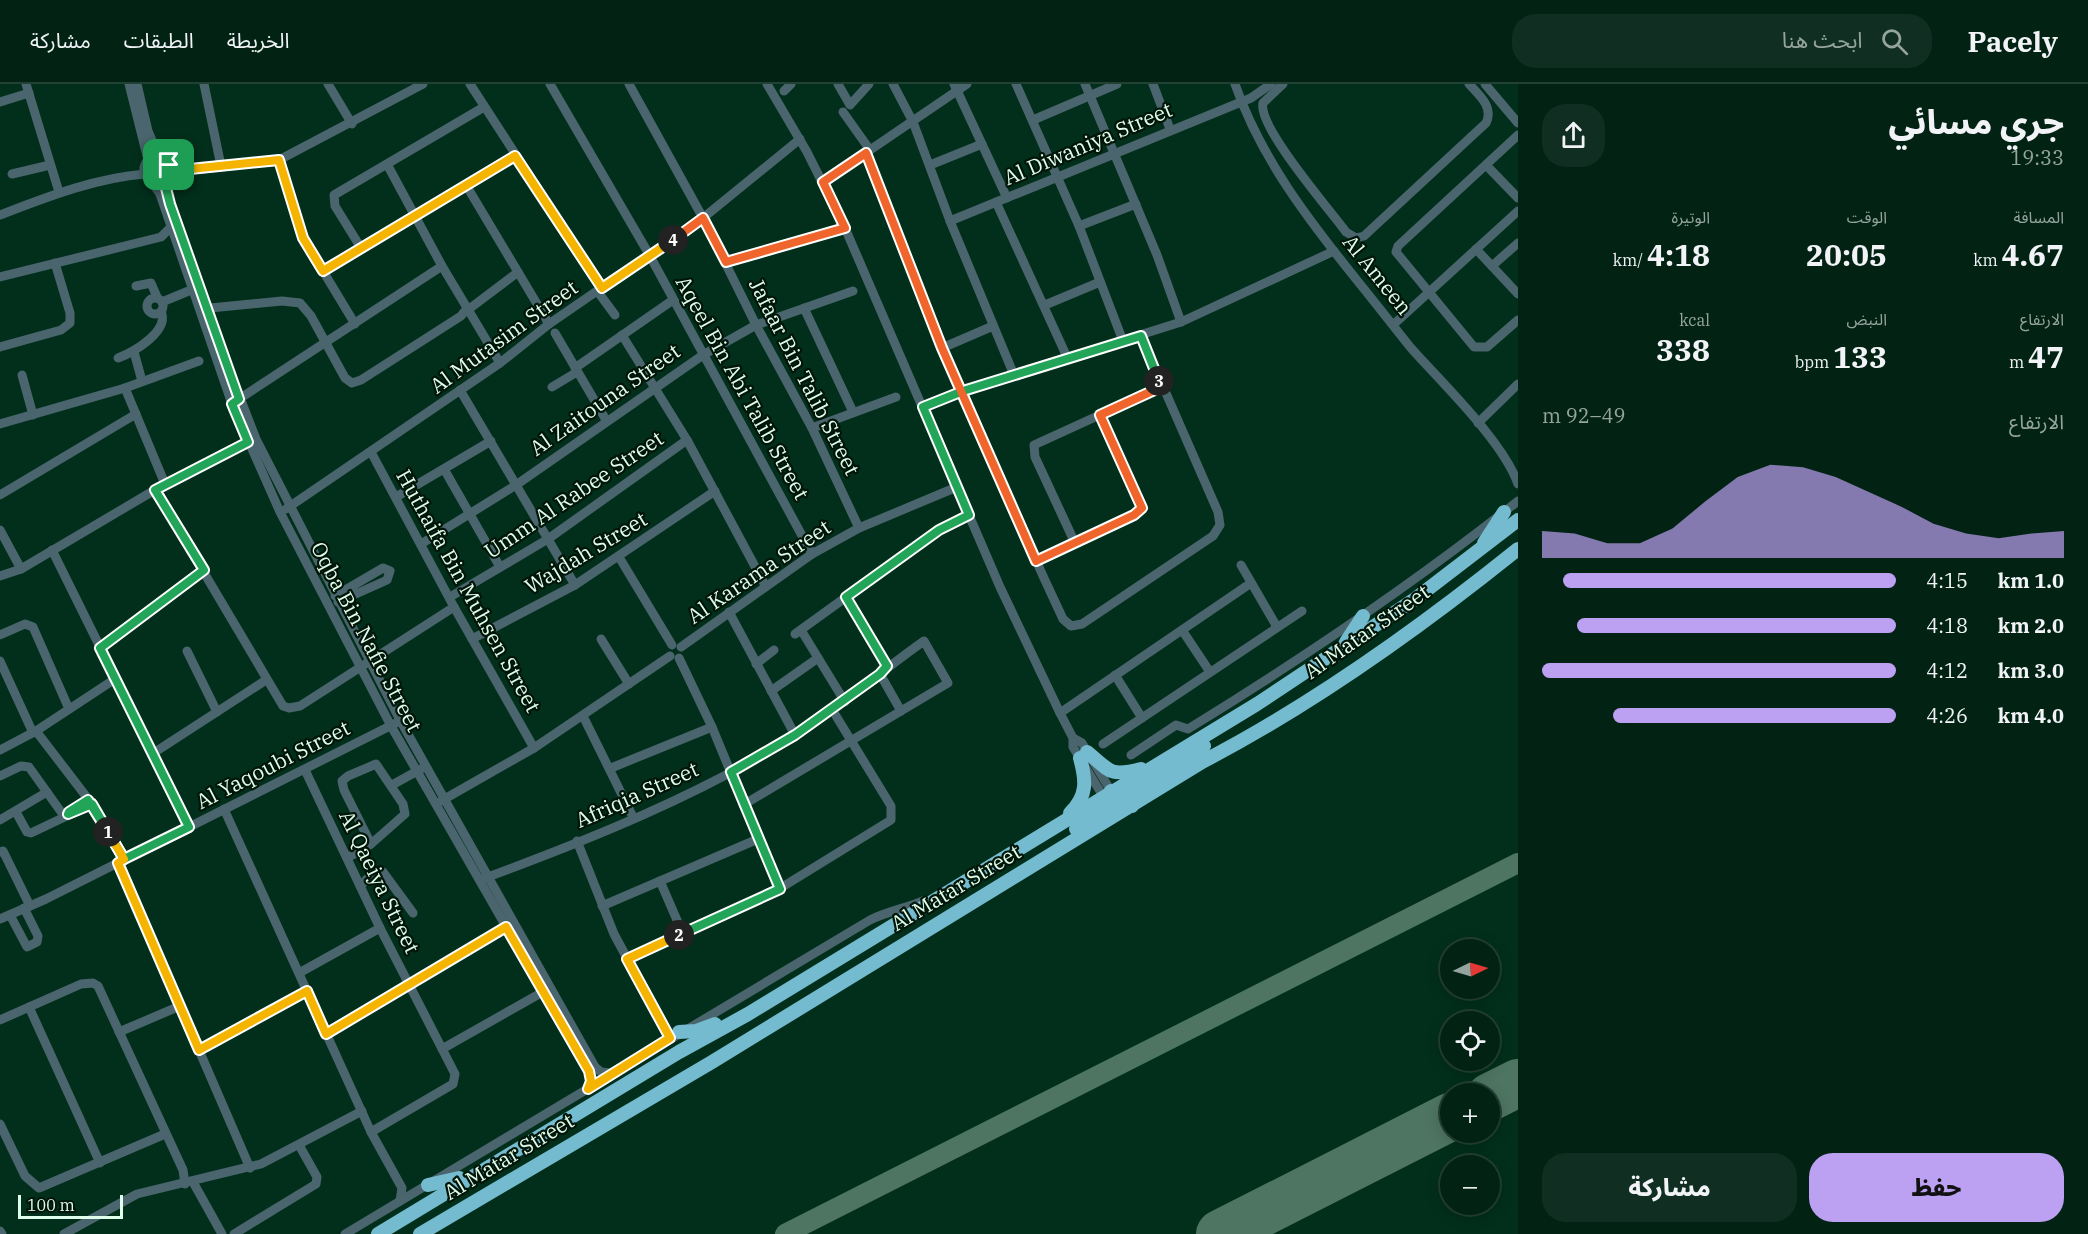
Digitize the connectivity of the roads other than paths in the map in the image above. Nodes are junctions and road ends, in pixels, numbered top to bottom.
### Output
1 (129, 84) edge
2 (137, 84) edge
3 (204, 84) edge
4 (328, 84) edge
5 (399, 84) edge
6 (423, 84) edge
7 (470, 84) edge
8 (550, 84) edge
9 (629, 84) edge
10 (767, 84) edge
11 (838, 84) edge
12 (869, 84) edge
13 (893, 84) edge
14 (967, 84) edge
15 (1016, 84) edge
16 (1085, 84) edge
17 (1117, 84) edge
18 (1153, 84) edge
19 (1235, 84) edge
20 (1271, 84) edge
21 (1283, 84) edge
22 (1469, 84) edge
23 (1485, 84) edge
24 (28, 88) edge
25 (956, 88) edge
26 (405, 94) junction
27 (1091, 94) junction
28 (1495, 95) junction
29 (0, 102) edge
30 (1241, 102) junction
31 (1485, 103) junction
32 (484, 107) junction
33 (847, 108) junction
34 (1033, 120) junction
35 (913, 122) junction
36 (1518, 123) edge
37 (352, 124) junction
38 (1170, 129) junction
39 (1518, 135) edge
40 (800, 139) junction
41 (982, 144) junction
42 (868, 152) junction
43 (1116, 152) junction
44 (159, 156) junction
45 (515, 156) junction
46 (279, 160) junction
47 (168, 162) junction
48 (50, 165) junction
49 (930, 165) junction
50 (1486, 165) junction
51 (221, 166) junction
52 (388, 166) junction
53 (190, 169) junction
54 (147, 170) junction
55 (12, 174) dead end
56 (1303, 175) junction
57 (167, 176) junction
58 (1058, 177) junction
59 (823, 182) junction
60 (466, 185) junction
61 (1287, 188) junction
62 (59, 192) junction
63 (1007, 198) junction
64 (1518, 198) edge
65 (996, 202) junction
66 (1136, 204) junction
67 (1518, 212) edge
68 (0, 215) edge
69 (415, 216) junction
70 (703, 218) junction
71 (950, 221) junction
72 (1079, 226) junction
73 (170, 228) junction
74 (845, 228) junction
75 (1518, 243) edge
76 (361, 248) junction
77 (1476, 249) junction
78 (1334, 251) junction
79 (650, 256) junction
80 (726, 262) junction
81 (55, 263) junction
82 (442, 266) junction
83 (1492, 266) junction
84 (323, 271) junction
85 (518, 272) junction
86 (0, 277) edge
87 (1100, 282) junction
88 (136, 286) dead end
89 (191, 290) junction
90 (600, 290) junction
91 (853, 291) dead end
92 (1428, 294) junction
93 (1518, 294) edge
94 (673, 300) junction
95 (160, 303) junction
96 (1045, 305) junction
97 (468, 308) junction
98 (804, 308) junction
99 (201, 309) junction
100 (615, 315) dead end
101 (1518, 320) edge
102 (1181, 322) junction
103 (355, 324) junction
104 (549, 324) junction
105 (756, 325) junction
106 (1393, 325) junction
107 (993, 326) junction
108 (555, 333) dead end
109 (622, 335) junction
110 (1141, 336) junction
111 (1123, 341) junction
112 (324, 344) junction
113 (0, 347) edge
114 (942, 348) junction
115 (134, 352) junction
116 (703, 355) junction
117 (1067, 357) junction
118 (118, 358) dead end
119 (199, 361) dead end
120 (500, 363) junction
121 (576, 370) junction
122 (22, 375) dead end
123 (1014, 375) junction
124 (142, 381) junction
125 (1518, 384) edge
126 (552, 387) dead end
127 (654, 387) junction
128 (1161, 387) junction
129 (125, 388) junction
130 (460, 390) junction
131 (963, 391) junction
132 (896, 397) dead end
133 (235, 402) junction
134 (923, 407) junction
135 (853, 412) junction
136 (136, 414) junction
137 (33, 415) junction
138 (1100, 415) junction
139 (606, 420) junction
140 (1478, 423) junction
141 (0, 424) edge
142 (812, 428) junction
143 (687, 440) junction
144 (252, 441) junction
145 (491, 441) junction
146 (371, 452) junction
147 (444, 470) junction
148 (1516, 474) edge
149 (165, 484) junction
150 (1518, 484) edge
151 (516, 485) junction
152 (957, 487) junction
153 (155, 490) junction
154 (715, 491) junction
155 (0, 495) edge
156 (396, 497) junction
157 (1513, 503) edge
158 (290, 507) junction
159 (280, 512) junction
160 (470, 514) junction
161 (969, 515) junction
162 (1518, 520) edge
163 (859, 528) junction
164 (0, 530) edge
165 (548, 539) junction
166 (1075, 543) junction
167 (422, 544) junction
168 (1481, 548) junction
169 (1518, 549) edge
170 (52, 550) junction
171 (812, 554) junction
172 (619, 557) junction
173 (1518, 560) edge
174 (1036, 561) junction
175 (1503, 561) junction
176 (1240, 565) dead end
177 (500, 567) junction
178 (21, 568) junction
179 (204, 570) junction
180 (0, 576) edge
181 (1251, 583) junction
182 (575, 585) junction
183 (765, 585) junction
184 (450, 597) junction
185 (846, 597) junction
186 (337, 599) junction
187 (454, 607) junction
188 (1302, 611) dead end
189 (729, 612) junction
190 (1363, 616) junction
191 (1277, 627) junction
192 (1182, 630) junction
193 (0, 635) edge
194 (472, 639) junction
195 (601, 639) dead end
196 (676, 646) junction
197 (1342, 647) junction
198 (100, 648) junction
199 (774, 650) dead end
200 (187, 651) dead end
201 (674, 657) junction
202 (818, 658) junction
203 (0, 661) edge
204 (756, 664) junction
205 (366, 665) junction
206 (887, 666) junction
207 (1210, 672) junction
208 (880, 674) junction
209 (1114, 675) junction
210 (116, 680) junction
211 (266, 680) junction
212 (629, 684) junction
213 (771, 691) junction
214 (845, 702) junction
215 (1257, 704) junction
216 (69, 710) junction
217 (833, 711) junction
218 (901, 711) junction
219 (217, 712) junction
220 (1059, 713) junction
221 (584, 716) junction
222 (1142, 718) junction
223 (400, 720) junction
224 (391, 726) junction
225 (712, 727) junction
226 (35, 732) junction
227 (795, 735) junction
228 (851, 741) junction
229 (1103, 744) dead end
230 (534, 748) junction
231 (0, 750) edge
232 (152, 754) junction
233 (1084, 755) junction
234 (1131, 755) dead end
235 (1154, 765) junction
236 (422, 768) junction
237 (611, 768) junction
238 (305, 770) junction
239 (731, 772) junction
240 (0, 776) edge
241 (392, 785) junction
242 (48, 792) junction
243 (441, 801) junction
244 (90, 802) junction
245 (1110, 802) junction
246 (743, 805) junction
247 (1132, 806) junction
248 (224, 809) junction
249 (16, 812) junction
250 (66, 815) junction
251 (633, 817) junction
252 (0, 820) edge
253 (1060, 824) junction
254 (189, 827) junction
255 (758, 839) junction
256 (577, 841) junction
257 (371, 844) junction
258 (2, 851) edge
259 (347, 858) junction
260 (121, 861) junction
261 (484, 878) junction
262 (660, 881) junction
263 (360, 886) junction
264 (780, 889) junction
265 (936, 899) junction
266 (602, 906) junction
267 (27, 907) junction
268 (413, 913) dead end
269 (10, 915) junction
270 (0, 919) edge
271 (509, 925) junction
272 (380, 928) junction
273 (683, 934) junction
274 (627, 959) junction
275 (299, 974) junction
276 (408, 985) junction
277 (546, 989) junction
278 (307, 991) junction
279 (180, 1006) junction
280 (29, 1007) junction
281 (750, 1010) junction
282 (0, 1020) edge
283 (119, 1032) junction
284 (326, 1034) junction
285 (675, 1035) junction
286 (442, 1049) junction
287 (199, 1050) junction
288 (611, 1073) junction
289 (588, 1089) junction
290 (362, 1111) junction
291 (0, 1124) edge
292 (371, 1132) junction
293 (165, 1134) junction
294 (299, 1145) junction
295 (100, 1163) junction
296 (492, 1166) junction
297 (250, 1168) junction
298 (189, 1183) junction
299 (428, 1185) junction
300 (402, 1188) junction
301 (415, 1193) junction
302 (400, 1201) junction
303 (64, 1234) edge
304 (222, 1234) edge
305 (234, 1234) edge
306 (345, 1234) edge
307 (378, 1234) edge
308 (420, 1234) edge

1 - 54 street, Oqba Bin Nafie Street
2 - 44 street
3 - 51 street
4 - 37 street
5 - 26 street
6 - 26 street
7 - 32 street
8 - 79 street, Aqeel Bin Abi Talib Street
9 - 70 street, Jafaar Bin Talib Street
10 - 40 street
11 - 33 street
12 - 33 street
13 - 35 street
14 - 25 street
15 - 34 street
16 - 27 street
17 - 27 street
18 - 38 street
19 - 30 street, Al Ameen
20 - 30 street, Al Diwaniya Street
21 - 56 street
22 - 31 street
23 - 28 street
24 - 29 street
24 - 48 street
25 - 35 street
25 - 41 street
26 - 37 street
27 - 34 street
27 - 43 street
28 - 31 street
28 - 36 street
30 - 38 street, Al Diwaniya Street
30 - 61 street, Al Ameen
31 - 56 street
32 - 45 street
32 - 52 street
33 - 42 street
34 - 58 street
35 - 42 street
35 - 49 street
37 - 46 street
38 - 43 street, Al Diwaniya Street
39 - 50 street
40 - 59 street
40 - 70 street, Al Mutasim Street
41 - 49 street
41 - 63 street
42 - 59 street
42 - 114 street
43 - 58 street, Al Diwaniya Street
43 - 66 street
44 - 47 street
44 - 54 street
45 - 60 street
45 - 90 street
46 - 51 street
46 - 84 street
47 - 53 street
47 - 57 street, Oqba Bin Nafie Street
48 - 55 street
48 - 62 street
49 - 71 street
50 - 64 street
50 - 92 street
51 - 53 street
52 - 69 street
52 - 76 street
53 - 57 street
54 - 57 street
54 - 62 street
54 - 73 street, Oqba Bin Nafie Street
56 - 61 street
57 - 99 street, Oqba Bin Nafie Street
58 - 63 street, Al Diwaniya Street
58 - 72 street
59 - 74 street
60 - 69 street
60 - 85 street
61 - 78 street, Al Ameen
62 - 68 street
63 - 65 street, Al Diwaniya Street
65 - 71 street, Al Diwaniya Street
65 - 96 street
66 - 72 street
66 - 102 street
67 - 77 street
69 - 76 street
69 - 82 street
70 - 79 street, Al Mutasim Street
70 - 80 street, Jafaar Bin Talib Street
71 - 107 street
72 - 87 street
73 - 81 street
73 - 89 street, Oqba Bin Nafie Street
74 - 80 street
74 - 134 street
75 - 83 street
76 - 84 street
77 - 83 street
77 - 92 street
78 - 102 street
78 - 106 street, Al Ameen
79 - 90 street, Al Mutasim Street
79 - 94 street, Aqeel Bin Abi Talib Street
80 - 105 street, Jafaar Bin Talib Street
81 - 86 street
81 - 113 street
82 - 97 street
82 - 103 street
83 - 93 street
84 - 103 street
85 - 97 street
85 - 104 street
87 - 96 street
87 - 111 street
88 - 95 street
89 - 95 street
89 - 99 street, Oqba Bin Nafie Street
90 - 100 street
90 - 104 street, Al Mutasim Street
91 - 98 street, Al Zaitouna Street
92 - 101 street
92 - 106 street
94 - 109 street
94 - 116 street, Aqeel Bin Abi Talib Street
95 - 115 street
96 - 117 street
97 - 112 street
97 - 120 street
98 - 105 street, Al Zaitouna Street
98 - 135 street
99 - 112 street
99 - 133 street, Oqba Bin Nafie Street
102 - 110 street
103 - 112 street
104 - 120 street, Al Mutasim Street
105 - 116 street, Al Zaitouna Street
105 - 142 street, Jafaar Bin Talib Street
106 - 140 street, Al Ameen
107 - 114 street
107 - 123 street
108 - 121 street
109 - 121 street
109 - 127 street
110 - 111 street
110 - 128 street
111 - 117 street
112 - 133 street
114 - 131 street
115 - 118 street
115 - 124 street
116 - 127 street, Al Zaitouna Street
116 - 171 street, Aqeel Bin Abi Talib Street
117 - 123 street
119 - 124 street
120 - 130 street, Al Mutasim Street
121 - 126 street
121 - 139 street
122 - 137 street
123 - 131 street
124 - 129 street
125 - 140 street
127 - 139 street, Al Zaitouna Street
127 - 143 street
128 - 138 street
128 - 174 street
129 - 136 street
129 - 137 street
130 - 145 street
130 - 146 street, Al Mutasim Street
131 - 134 street
131 - 174 street
132 - 135 street
133 - 144 street, Oqba Bin Nafie Street
134 - 152 street
135 - 142 street
136 - 149 street
136 - 155 street
137 - 141 street
138 - 166 street
138 - 166 street
139 - 151 street, Al Zaitouna Street
140 - 148 street, Al Ameen
142 - 163 street, Jafaar Bin Talib Street
143 - 154 street
143 - 165 street, Umm Al Rabee Street
144 - 149 street
144 - 158 street, Oqba Bin Nafie Street
144 - 159 street, Oqba Bin Nafie Street
145 - 147 street
145 - 151 street
146 - 156 street, Huthaifa Bin Muhsen Street
146 - 158 street, Al Mutasim Street
147 - 156 street
147 - 160 street
148 - 150 street, Al Ameen
149 - 153 street
151 - 160 street, Al Zaitouna Street
151 - 165 street
152 - 161 street
152 - 163 street, Al Karama Street
153 - 170 street
153 - 179 street
154 - 172 street, Wajdah Street
154 - 183 street
156 - 167 street, Huthaifa Bin Muhsen Street
157 - 168 highway
157 - 190 street, Al Matar Street
158 - 159 street, Al Mutasim Street
158 - 186 street, Oqba Bin Nafie Street
159 - 205 street, Oqba Bin Nafie Street
160 - 167 street, Al Zaitouna Street
160 - 177 street
161 - 185 street
161 - 220 street
162 - 168 highway, Al Matar Street
163 - 171 street, Al Karama Street
164 - 178 street
165 - 177 street, Umm Al Rabee Street
165 - 182 street
166 - 174 street
167 - 184 street, Huthaifa Bin Muhsen Street
168 - 197 highway, Al Matar Street
169 - 175 highway, Al Matar Street
170 - 178 street
170 - 198 street
171 - 183 street, Al Karama Street
172 - 182 street, Wajdah Street
172 - 196 street
173 - 175 street
175 - 247 highway, Al Matar Street
176 - 181 street
177 - 184 street, Umm Al Rabee Street
178 - 180 street
179 - 198 street
179 - 211 street
181 - 191 street
181 - 192 street
182 - 194 street, Wajdah Street
183 - 189 street, Al Karama Street
184 - 187 street, Huthaifa Bin Muhsen Street
185 - 202 street
185 - 206 street
186 - 186 street
186 - 205 street, Oqba Bin Nafie Street
187 - 194 street, Huthaifa Bin Muhsen Street
187 - 205 street
188 - 191 street
189 - 196 street, Al Karama Street
189 - 204 street
190 - 197 highway
190 - 234 street, Al Matar Street
191 - 207 street
192 - 207 street
192 - 209 street
193 - 216 street
194 - 230 street, Huthaifa Bin Muhsen Street
195 - 212 street
196 - 201 street
197 - 215 highway, Al Matar Street
198 - 210 street
199 - 204 street
200 - 219 street
201 - 212 street
201 - 225 street
202 - 213 street
202 - 214 street
203 - 226 street
204 - 213 street
205 - 211 street
205 - 223 street, Oqba Bin Nafie Street
205 - 224 street, Oqba Bin Nafie Street
206 - 208 street, Afriqia Street
206 - 218 street, Afriqia Street
207 - 222 street
208 - 214 street, Afriqia Street
208 - 218 street
209 - 220 street
209 - 222 street
210 - 216 street
210 - 232 street
211 - 219 street
212 - 221 street
213 - 227 street
214 - 217 street, Afriqia Street
215 - 235 highway, Al Matar Street
215 - 247 highway
216 - 226 street
217 - 227 street, Afriqia Street
217 - 228 street
218 - 228 street
219 - 232 street
220 - 233 street
221 - 230 street
221 - 237 street
222 - 229 street
223 - 224 street, Al Yaqoubi Street
223 - 236 street, Oqba Bin Nafie Street
224 - 236 street, Oqba Bin Nafie Street
224 - 238 street, Al Yaqoubi Street
225 - 237 street
225 - 239 street
226 - 231 street
226 - 244 street
227 - 239 street, Afriqia Street
228 - 246 street
228 - 264 street
230 - 243 street
232 - 254 street
233 - 235 highway
233 - 245 street
233 - 253 highway
235 - 245 highway, Al Matar Street
236 - 241 street
236 - 243 street, Oqba Bin Nafie Street
237 - 251 street
238 - 248 street, Al Yaqoubi Street
238 - 259 street, Al Qaeiya Street
239 - 246 street
239 - 251 street, Afriqia Street
240 - 242 street
241 - 257 street
241 - 257 street
242 - 249 street
242 - 250 street
243 - 261 street, Oqba Bin Nafie Street
244 - 250 street
244 - 260 street
245 - 247 highway, Al Matar Street
245 - 253 highway, Al Matar Street
245 - 308 highway, Al Matar Street
246 - 255 street
248 - 254 street, Al Yaqoubi Street
248 - 275 street
249 - 250 street
249 - 252 street
251 - 256 street, Afriqia Street
253 - 265 highway, Al Matar Street
254 - 260 street, Al Yaqoubi Street
255 - 262 street
255 - 264 street
256 - 261 street, Afriqia Street
256 - 266 street
257 - 259 street
258 - 267 street
259 - 263 street, Al Qaeiya Street
260 - 267 street, Al Yaqoubi Street
260 - 279 street
261 - 271 street, Oqba Bin Nafie Street
262 - 266 street
262 - 273 street
263 - 268 street
263 - 272 street, Al Qaeiya Street
264 - 273 street
265 - 281 highway, Al Matar Street
265 - 285 street, Al Matar Street
266 - 274 street
267 - 269 street, Al Yaqoubi Street
267 - 269 street
269 - 270 street, Al Yaqoubi Street
271 - 276 street
271 - 277 street, Oqba Bin Nafie Street
272 - 275 street
272 - 276 street, Al Qaeiya Street
273 - 274 street
274 - 285 street
275 - 278 street
276 - 284 street
276 - 286 street, Al Qaeiya Street
277 - 286 street
277 - 288 street, Oqba Bin Nafie Street
277 - 289 street, Oqba Bin Nafie Street
278 - 284 street
278 - 287 street
279 - 283 street
279 - 287 street
280 - 282 street
280 - 283 street
280 - 295 street
281 - 285 highway
281 - 296 highway, Al Matar Street
283 - 293 street
284 - 290 street
285 - 288 street, Al Matar Street
286 - 292 street, Al Qaeiya Street
287 - 297 street
288 - 289 street, Al Matar Street
289 - 299 street, Al Matar Street
290 - 292 street
290 - 294 street
291 - 295 street
292 - 300 street
293 - 295 street
293 - 298 street
294 - 297 street
294 - 305 street
296 - 299 highway
296 - 307 highway, Al Matar Street
297 - 298 street
298 - 303 street
298 - 304 street
299 - 301 street, Al Matar Street
300 - 301 street
300 - 302 street
301 - 302 street, Al Matar Street
302 - 306 street, Al Matar Street

